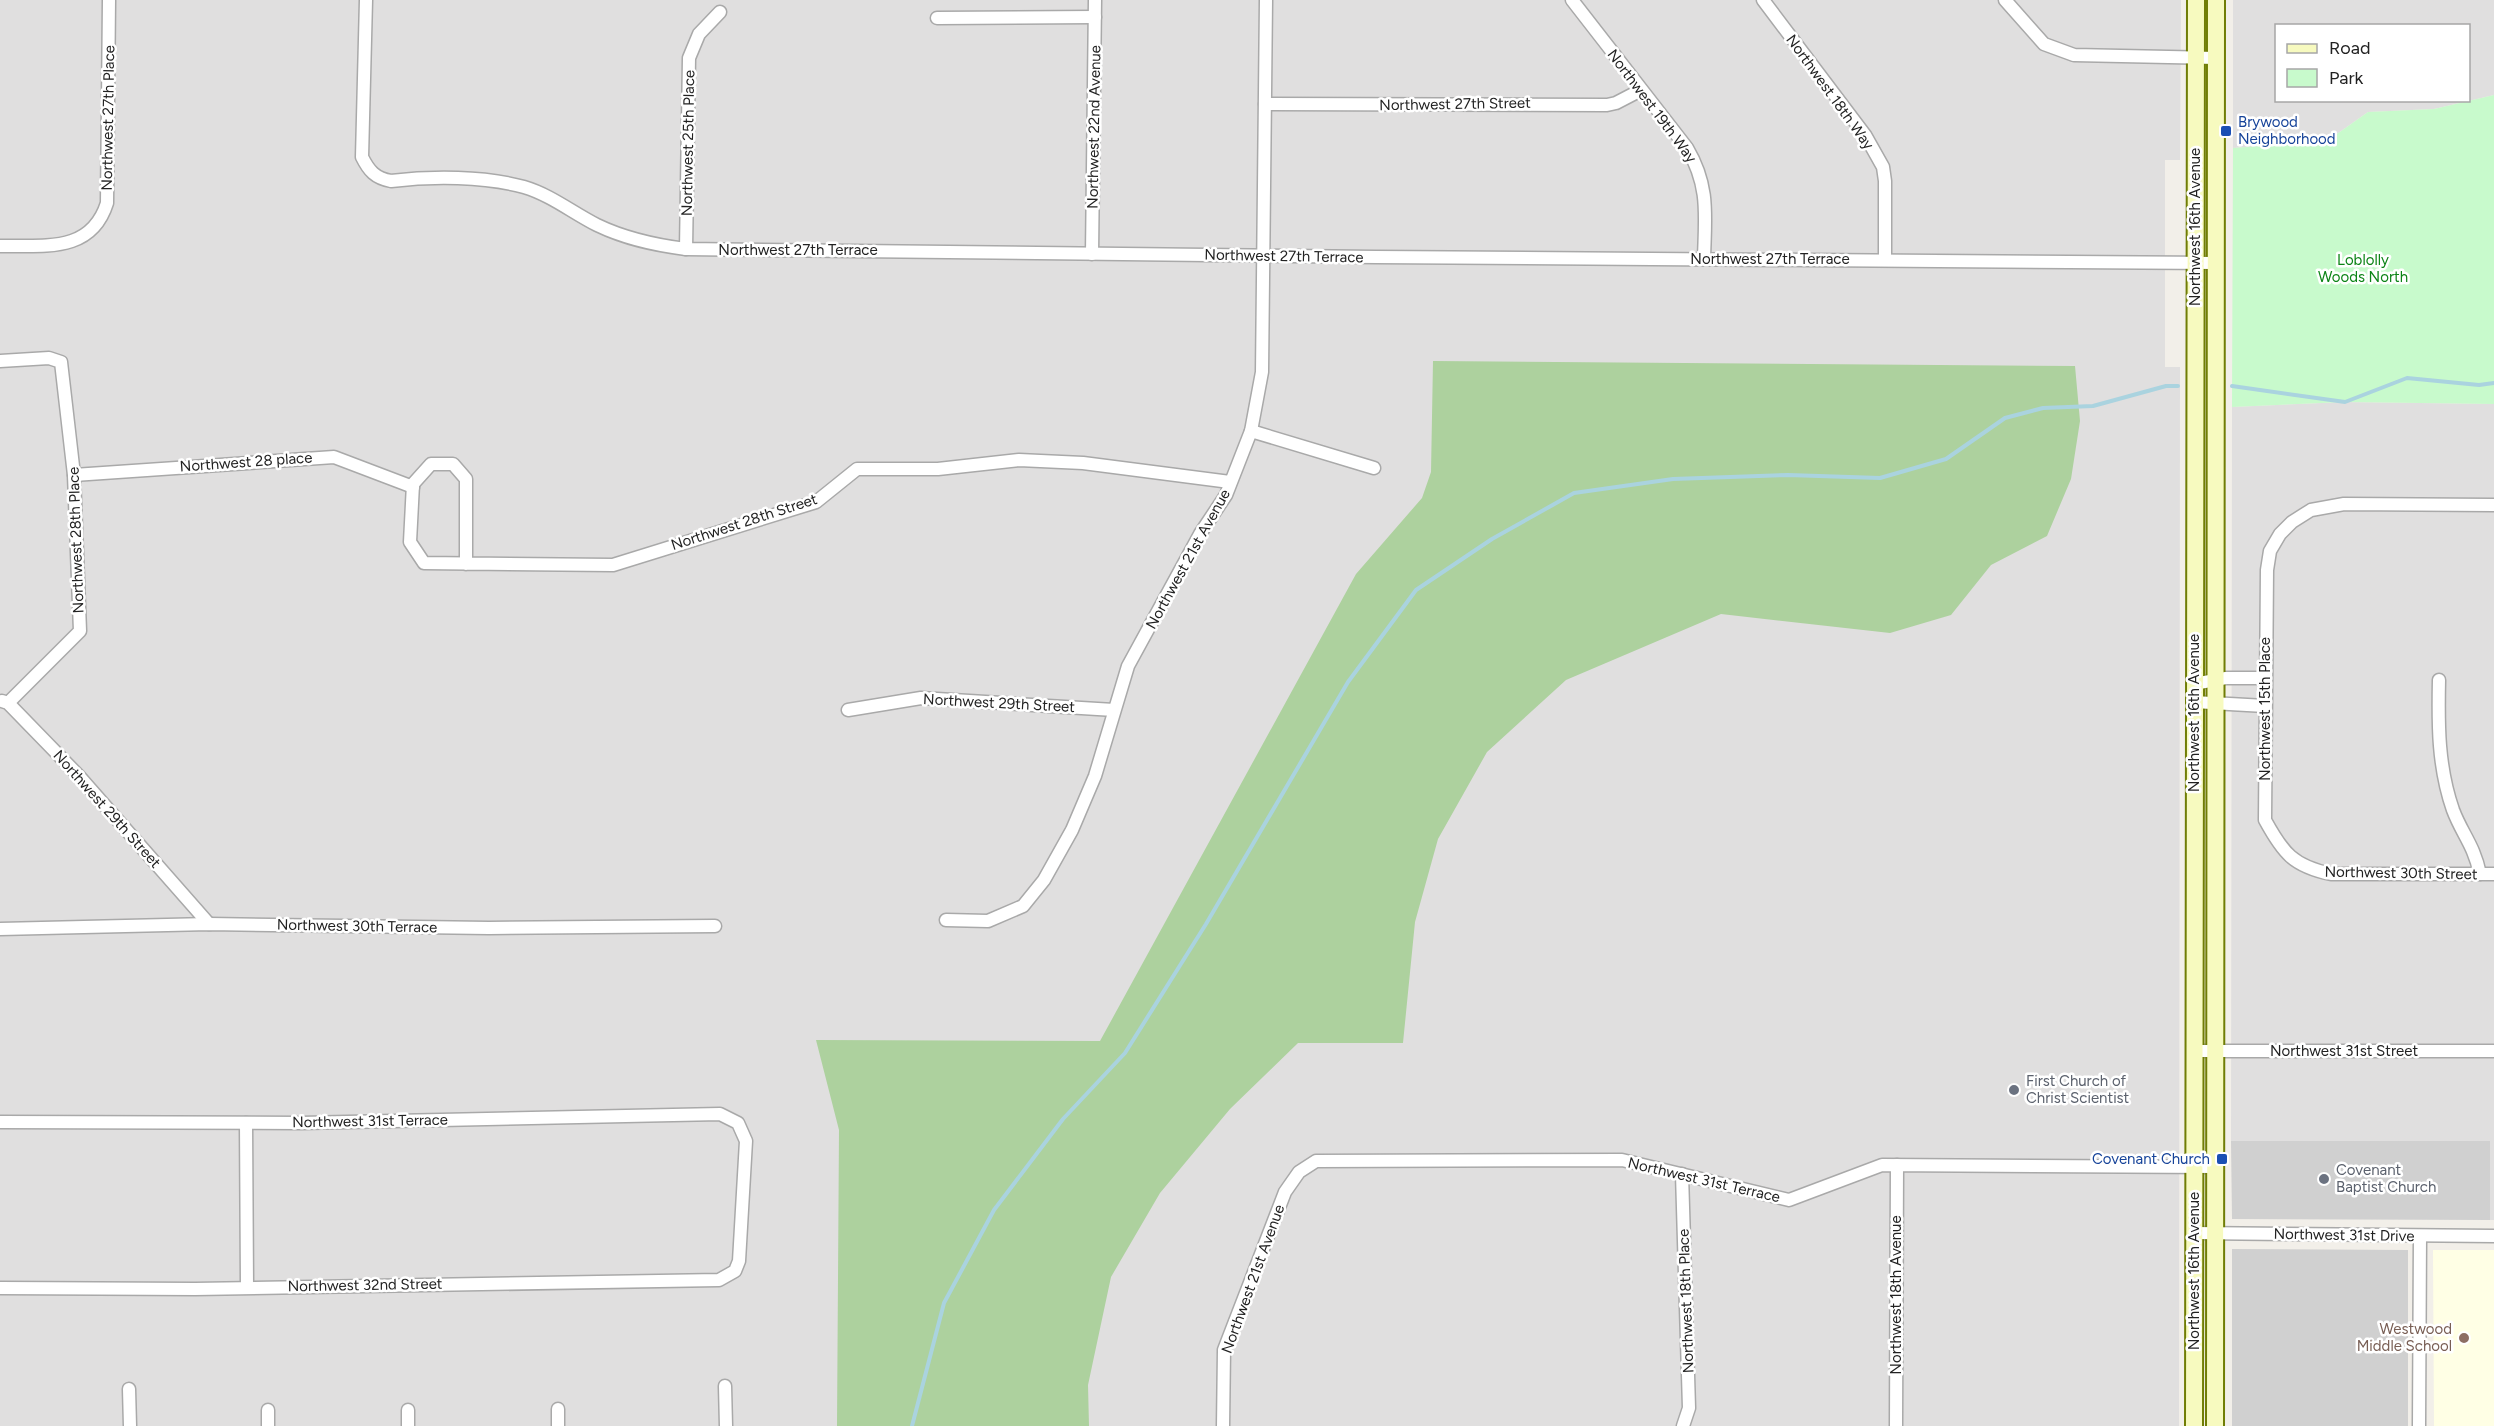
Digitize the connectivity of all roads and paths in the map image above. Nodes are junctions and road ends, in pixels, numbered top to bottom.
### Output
1 (109, 0) edge
2 (366, 0) edge
3 (1095, 0) edge
4 (1266, 0) edge
5 (1572, 0) edge
6 (1763, 0) edge
7 (2005, 0) edge
8 (2196, 0) edge
9 (2216, 0) edge
10 (720, 12) dead end
11 (1095, 17) junction
12 (937, 18) dead end
13 (2196, 58) junction
14 (2216, 58) junction
15 (1641, 90) junction
16 (1265, 104) junction
17 (0, 246) edge
18 (686, 249) junction
19 (1092, 254) junction
20 (1264, 255) junction
21 (1704, 259) junction
22 (1885, 260) junction
23 (2216, 263) junction
24 (2196, 264) junction
25 (0, 361) edge
26 (1251, 430) junction
27 (1374, 468) dead end
28 (74, 475) junction
29 (2195, 477) junction
30 (2215, 477) junction
31 (1230, 482) junction
32 (413, 487) junction
33 (2494, 506) edge
34 (466, 564) junction
35 (2265, 678) junction
36 (2216, 680) junction
37 (2439, 680) dead end
38 (2194, 684) junction
39 (4, 702) edge
40 (2194, 702) junction
41 (2215, 703) junction
42 (2265, 705) junction
43 (848, 710) dead end
44 (1114, 710) junction
45 (2309, 869) joint
46 (2480, 874) junction
47 (2494, 874) edge
48 (945, 920) dead end
49 (209, 924) junction
50 (715, 926) dead end
51 (0, 930) edge
52 (2194, 1051) junction
53 (2494, 1051) edge
54 (2215, 1052) junction
55 (0, 1122) edge
56 (246, 1123) junction
57 (1897, 1165) junction
58 (2194, 1166) junction
59 (2215, 1167) junction
60 (1299, 1172) joint
61 (1682, 1174) junction
62 (2194, 1233) junction
63 (2215, 1234) junction
64 (2420, 1236) junction
65 (2494, 1236) edge
66 (729, 1276) joint
67 (247, 1287) junction
68 (0, 1288) edge
69 (725, 1386) dead end
70 (129, 1389) dead end
71 (558, 1409) dead end
72 (268, 1410) dead end
73 (408, 1410) dead end
74 (130, 1426) edge
75 (268, 1426) edge
76 (408, 1426) edge
77 (558, 1426) edge
78 (726, 1426) edge
79 (1223, 1426) edge
80 (1683, 1426) edge
81 (1896, 1426) edge
82 (2194, 1426) edge
83 (2215, 1426) edge
84 (2419, 1426) edge

1 - 17 street, Northwest 27th Place
2 - 18 street, Northwest 27th Terrace
3 - 11 street, Northwest 22nd Avenue
4 - 16 street, Northwest 21st Avenue
5 - 15 street, Northwest 19th Way
6 - 22 street, Northwest 18th Way
7 - 13 street
8 - 13 main road, Northwest 16th Avenue
9 - 14 main road, Northwest 16th Avenue
10 - 18 street, Northwest 25th Place
11 - 12 street
11 - 19 street, Northwest 22nd Avenue
13 - 14 street
13 - 24 main road, Northwest 16th Avenue
14 - 23 main road, Northwest 16th Avenue
15 - 16 street, Northwest 27th Street
15 - 21 street, Northwest 19th Way
16 - 20 street, Northwest 21st Avenue
18 - 19 street, Northwest 27th Terrace
19 - 20 street, Northwest 27th Terrace
20 - 21 street, Northwest 27th Terrace
20 - 26 street, Northwest 21st Avenue
21 - 22 street, Northwest 27th Terrace
22 - 24 street, Northwest 27th Terrace
23 - 24 street, Northwest 27th Terrace
23 - 30 main road, Northwest 16th Avenue
24 - 29 main road, Northwest 16th Avenue
25 - 28 street, Northwest 28th Place
26 - 27 street
26 - 31 street, Northwest 21st Avenue
28 - 32 street, Northwest 28 place
28 - 39 street, Northwest 28th Place
29 - 30 main road
29 - 38 main road, Northwest 16th Avenue
30 - 36 main road, Northwest 16th Avenue
31 - 34 street, Northwest 28th Street
31 - 44 street, Northwest 21st Avenue
32 - 34 street, Northwest 28th Street
32 - 34 street
33 - 35 street, Northwest 15th Place
35 - 36 street
35 - 42 street, Northwest 15th Place
36 - 38 street
36 - 41 main road, Northwest 16th Avenue
37 - 46 street
38 - 40 main road, Northwest 16th Avenue
39 - 49 street, Northwest 29th Street
40 - 41 street
40 - 52 main road, Northwest 16th Avenue
41 - 42 street
41 - 54 main road, Northwest 16th Avenue
42 - 45 street, Northwest 15th Place
43 - 44 street, Northwest 29th Street
44 - 48 street, Northwest 21st Avenue
45 - 46 street, Northwest 30th Street
46 - 47 street, Northwest 30th Street
49 - 50 street, Northwest 30th Terrace
49 - 51 street, Northwest 30th Terrace
52 - 54 street, Northwest 31st Street
52 - 58 main road, Northwest 16th Avenue
53 - 54 street, Northwest 31st Street
54 - 59 main road, Northwest 16th Avenue
55 - 56 street, Northwest 31st Terrace
56 - 66 street, Northwest 31st Terrace
56 - 67 street
57 - 58 street, Northwest 31st Terrace
57 - 61 street, Northwest 31st Terrace
57 - 81 street, Northwest 18th Avenue
58 - 59 street, Northwest 31st Terrace
58 - 62 main road, Northwest 16th Avenue
59 - 63 main road, Northwest 16th Avenue
60 - 61 street, Northwest 31st Terrace
60 - 79 street, Northwest 21st Avenue
61 - 80 street, Northwest 18th Place
62 - 63 street, Northwest 31st Drive
62 - 82 main road, Northwest 16th Avenue
63 - 64 street, Northwest 31st Drive
63 - 83 main road, Northwest 16th Avenue
64 - 65 street, Northwest 31st Drive
64 - 84 street
66 - 67 street, Northwest 32nd Street
67 - 68 street, Northwest 32nd Street
69 - 78 street
70 - 74 street
71 - 77 street
72 - 75 street
73 - 76 street

